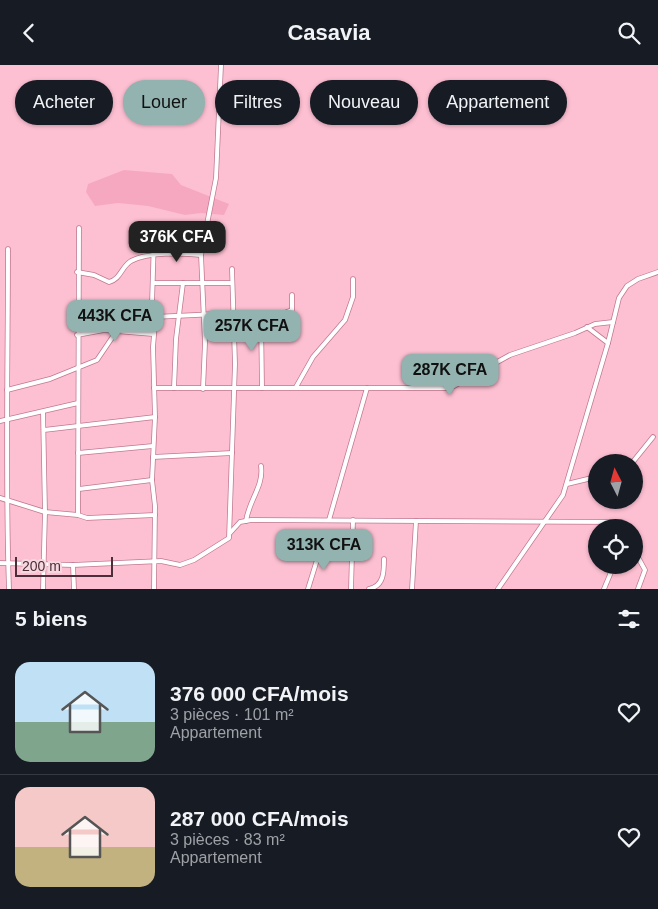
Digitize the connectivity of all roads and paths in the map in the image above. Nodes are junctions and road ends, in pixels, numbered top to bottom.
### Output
1 (221, 65) edge
2 (79, 228) dead end
3 (154, 238) dead end
4 (8, 249) dead end
5 (201, 255) junction
6 (152, 256) junction
7 (232, 269) dead end
8 (77, 272) junction
9 (658, 272) edge
10 (353, 279) dead end
11 (153, 283) junction
12 (183, 283) junction
13 (201, 283) junction
14 (232, 283) junction
15 (292, 295) dead end
16 (232, 313) junction
17 (204, 314) junction
18 (179, 315) junction
19 (261, 316) junction
20 (154, 317) junction
21 (613, 322) junction
22 (587, 327) junction
23 (116, 332) junction
24 (153, 334) junction
25 (77, 335) junction
26 (608, 343) junction
27 (78, 369) junction
28 (296, 387) junction
29 (154, 388) junction
30 (174, 388) junction
31 (232, 388) junction
32 (368, 388) junction
33 (203, 389) junction
34 (262, 389) junction
35 (6, 391) junction
36 (78, 403) junction
37 (43, 412) junction
38 (155, 417) junction
39 (9, 420) junction
40 (0, 421) edge
41 (77, 425) junction
42 (44, 430) junction
43 (653, 437) dead end
44 (153, 446) junction
45 (78, 453) junction
46 (232, 453) junction
47 (639, 454) edge
48 (153, 457) junction
49 (261, 466) dead end
50 (588, 479) edge
51 (152, 480) junction
52 (567, 484) junction
53 (79, 489) junction
54 (0, 498) edge
55 (9, 500) junction
56 (45, 512) junction
57 (78, 515) junction
58 (155, 515) junction
59 (329, 520) junction
60 (352, 520) junction
61 (246, 521) junction
62 (416, 521) junction
63 (588, 521) edge
64 (543, 522) junction
65 (230, 533) junction
66 (321, 547) dead end
67 (384, 559) dead end
68 (0, 563) edge
69 (8, 563) junction
70 (155, 563) junction
71 (44, 565) junction
72 (74, 565) junction
73 (643, 565) edge
74 (610, 574) edge
75 (603, 588) edge
76 (9, 589) edge
77 (43, 589) edge
78 (74, 589) edge
79 (154, 589) edge
80 (308, 589) edge
81 (351, 589) edge
82 (369, 589) edge
83 (412, 589) edge
84 (498, 589) edge
85 (638, 589) edge

1 - 5 street
2 - 8 street
3 - 6 street
4 - 35 street
5 - 6 street
5 - 13 street
6 - 8 street
6 - 11 street
7 - 14 street
8 - 25 street
9 - 21 street
10 - 28 street
11 - 12 street
11 - 20 street
12 - 13 street
12 - 18 street
13 - 14 street
13 - 17 street
14 - 16 street
15 - 19 street
16 - 17 street
16 - 19 street
16 - 31 street
17 - 18 street
17 - 33 street
18 - 20 street
18 - 30 street
19 - 34 street
20 - 24 street
21 - 22 street
21 - 26 street
22 - 26 street
22 - 32 street
23 - 24 street
23 - 25 street
23 - 27 street
24 - 29 street
25 - 27 street
26 - 52 street
27 - 35 street
27 - 36 street
28 - 32 street
28 - 34 street
29 - 30 street
29 - 38 street
30 - 33 street
31 - 33 street
31 - 34 street
31 - 46 street
32 - 59 street
35 - 39 street
36 - 37 street
36 - 41 street
37 - 39 street
37 - 42 street
38 - 41 street
38 - 44 street
39 - 40 street
39 - 55 street
41 - 42 street
41 - 45 street
42 - 56 street
43 - 47 street
44 - 45 street
44 - 48 street
45 - 53 street
46 - 48 street
46 - 65 street
48 - 51 street
49 - 61 street
50 - 52 street
51 - 53 street
51 - 58 street
52 - 64 street
53 - 57 street
54 - 55 street
55 - 56 street
55 - 69 street
56 - 57 street
56 - 71 street
57 - 58 street
58 - 70 street
59 - 60 street
59 - 61 street
60 - 62 street
60 - 81 street
61 - 65 street
62 - 64 street
62 - 83 street
63 - 64 street
64 - 84 street
65 - 70 street
66 - 80 street
67 - 82 street
68 - 69 street
69 - 71 street
69 - 76 street
70 - 72 street
70 - 79 street
71 - 72 street
71 - 77 street
72 - 78 street
73 - 85 street
74 - 75 street

